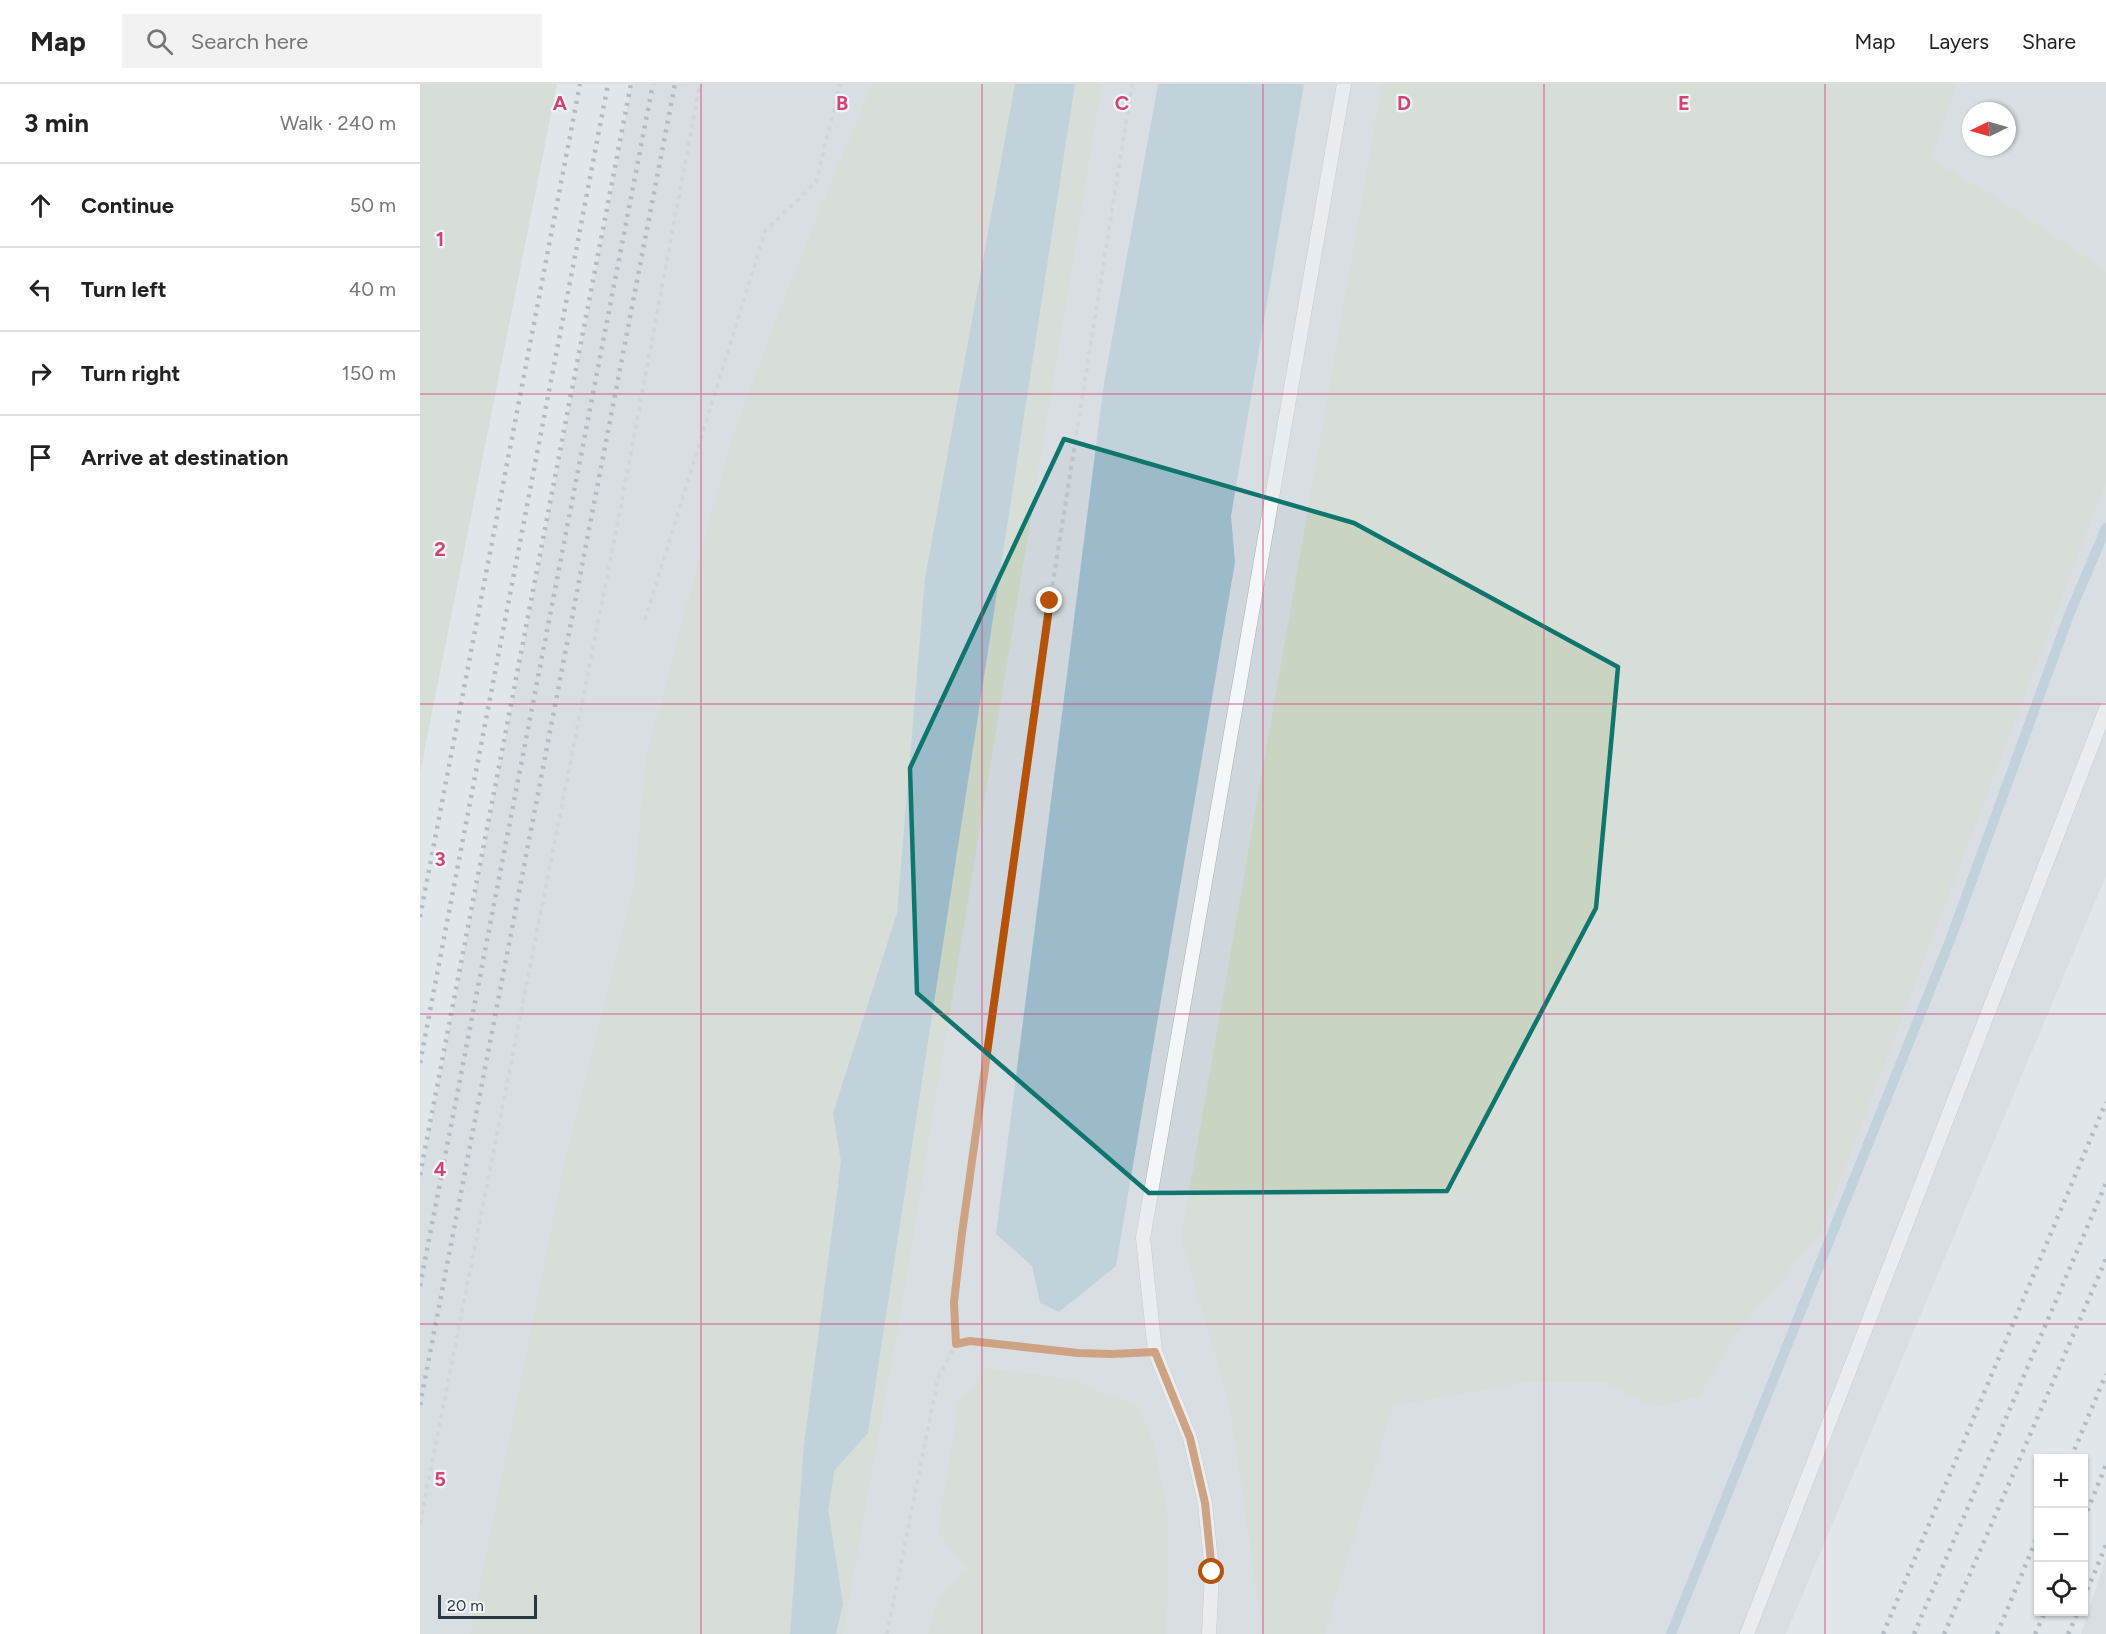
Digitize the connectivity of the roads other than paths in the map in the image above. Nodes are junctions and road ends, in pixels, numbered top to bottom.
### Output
1 (1344, 84) edge
2 (2106, 709) edge
3 (1209, 1634) edge
4 (1747, 1634) edge

1 - 3 lane
2 - 4 lane

